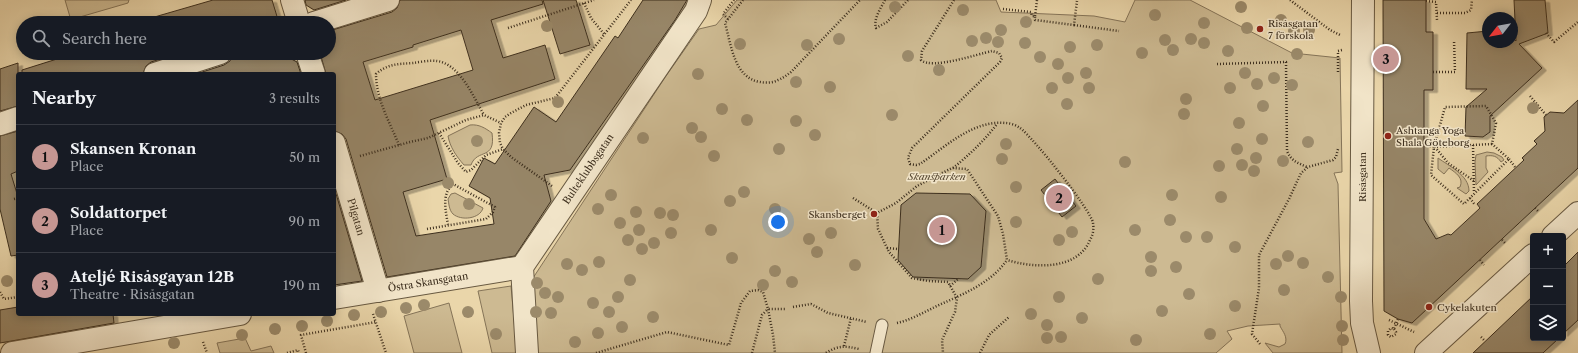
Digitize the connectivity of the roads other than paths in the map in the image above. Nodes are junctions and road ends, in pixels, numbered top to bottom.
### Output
1 (292, 0) edge
2 (388, 0) edge
3 (700, 0) edge
4 (1363, 0) edge
5 (297, 16) edge
6 (336, 16) edge
7 (198, 60) edge
8 (310, 60) edge
9 (161, 72) edge
10 (313, 72) edge
11 (16, 119) edge
12 (0, 124) edge
13 (336, 150) edge
14 (1578, 213) edge
15 (1556, 233) edge
16 (1530, 258) edge
17 (522, 267) junction
18 (336, 298) edge
19 (374, 299) junction
20 (228, 316) edge
21 (882, 325) road end
22 (12, 353) edge
23 (528, 353) edge
24 (876, 353) edge
25 (1369, 353) edge
26 (1426, 353) edge

1 - 5 street
2 - 6 street
3 - 17 street, Bulteklubbsgatan
4 - 25 street, Risåsgatan
7 - 9 street
8 - 10 street
11 - 12 street
13 - 19 street, Pilgatan
14 - 15 street
16 - 26 street
17 - 19 street, Östra Skansgatan
17 - 23 street
18 - 19 street, Östra Skansgatan
20 - 22 street
21 - 24 lane

